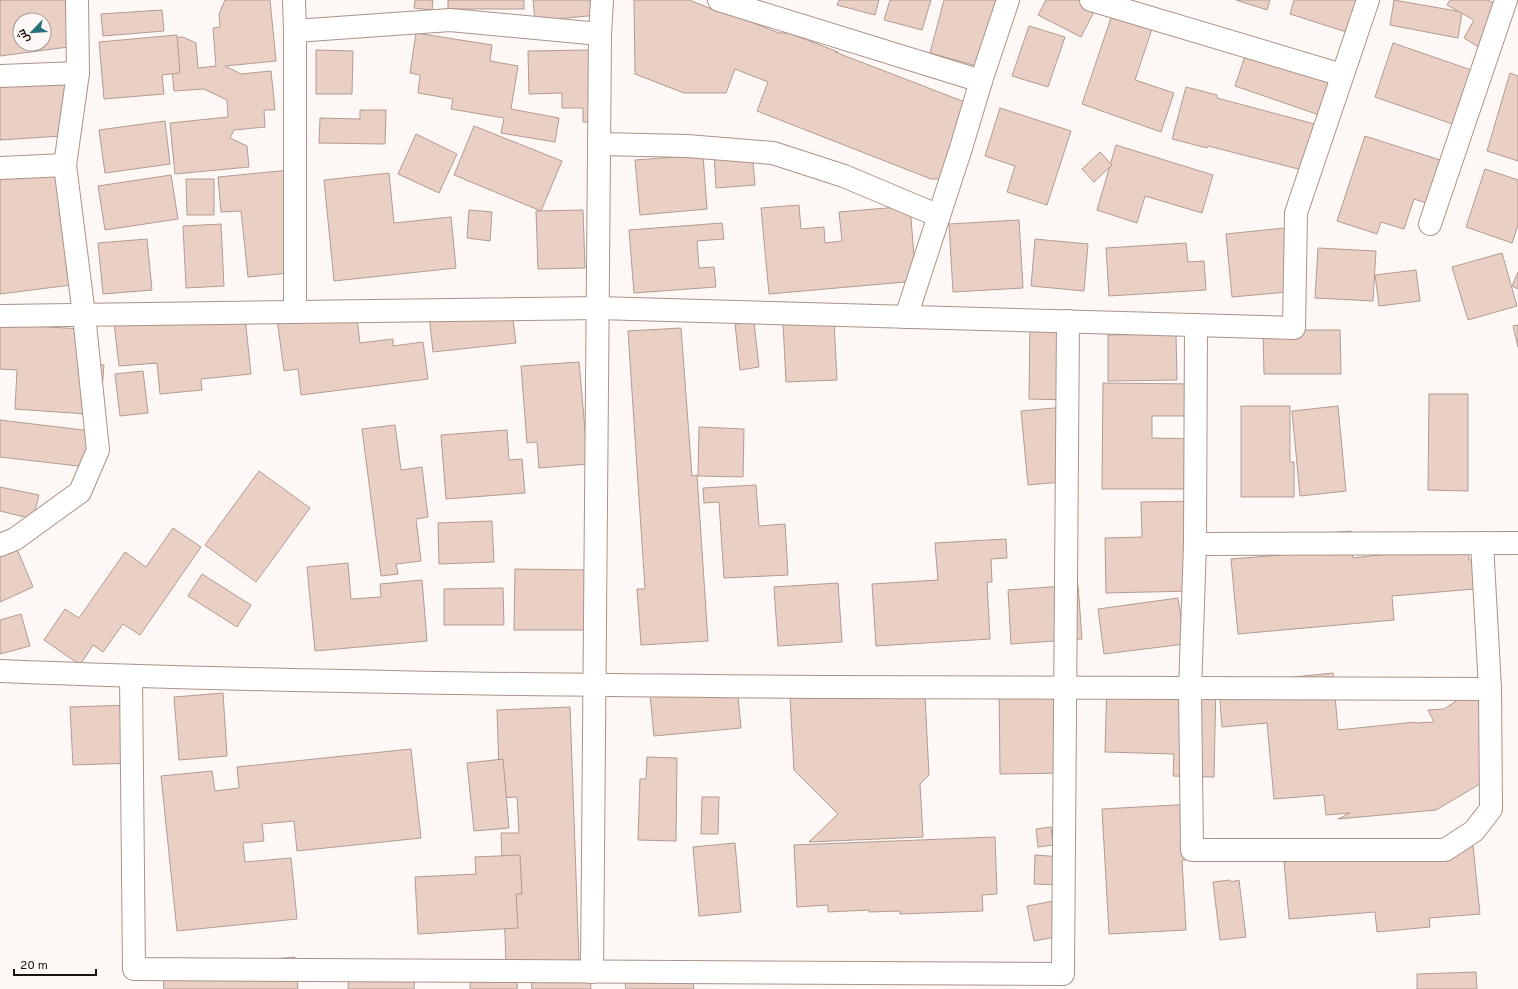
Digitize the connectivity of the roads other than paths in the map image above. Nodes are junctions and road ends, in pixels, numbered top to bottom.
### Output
1 (77, 0) edge
2 (294, 0) edge
3 (602, 0) edge
4 (719, 0) edge
5 (1008, 0) edge
6 (1091, 0) edge
7 (1368, 0) edge
8 (1506, 0) edge
9 (295, 31) junction
10 (600, 34) junction
11 (78, 73) junction
12 (1342, 75) junction
13 (0, 76) edge
14 (981, 81) junction
15 (600, 144) junction
16 (65, 165) junction
17 (0, 168) edge
18 (939, 216) junction
19 (1430, 224) dead end
20 (598, 308) junction
21 (295, 312) junction
22 (84, 315) junction
23 (0, 316) edge
24 (906, 316) junction
25 (1068, 321) junction
26 (1196, 325) junction
27 (1482, 543) junction
28 (1518, 543) edge
29 (1195, 544) junction
30 (0, 545) edge
31 (0, 671) edge
32 (131, 676) junction
33 (595, 686) junction
34 (1064, 689) junction
35 (1490, 689) junction
36 (1190, 690) junction
37 (592, 972) junction

1 - 11 street
2 - 9 street
3 - 10 street
4 - 14 street
5 - 14 street
6 - 12 street
7 - 12 street
8 - 19 street
9 - 10 street
9 - 21 street
10 - 15 street
11 - 13 street
11 - 16 street
12 - 26 street
14 - 18 street
15 - 18 street
15 - 20 street
16 - 17 street
16 - 22 street
18 - 24 street
20 - 21 street
20 - 24 street
20 - 33 street
21 - 22 street
22 - 23 street
22 - 30 street
24 - 25 street
25 - 26 street
25 - 34 street
26 - 29 street
27 - 28 street
27 - 29 street
27 - 35 street
29 - 36 street
31 - 32 street
32 - 33 street
32 - 37 street
33 - 34 street
33 - 37 street
34 - 36 street
34 - 37 street
35 - 36 street
35 - 36 street

